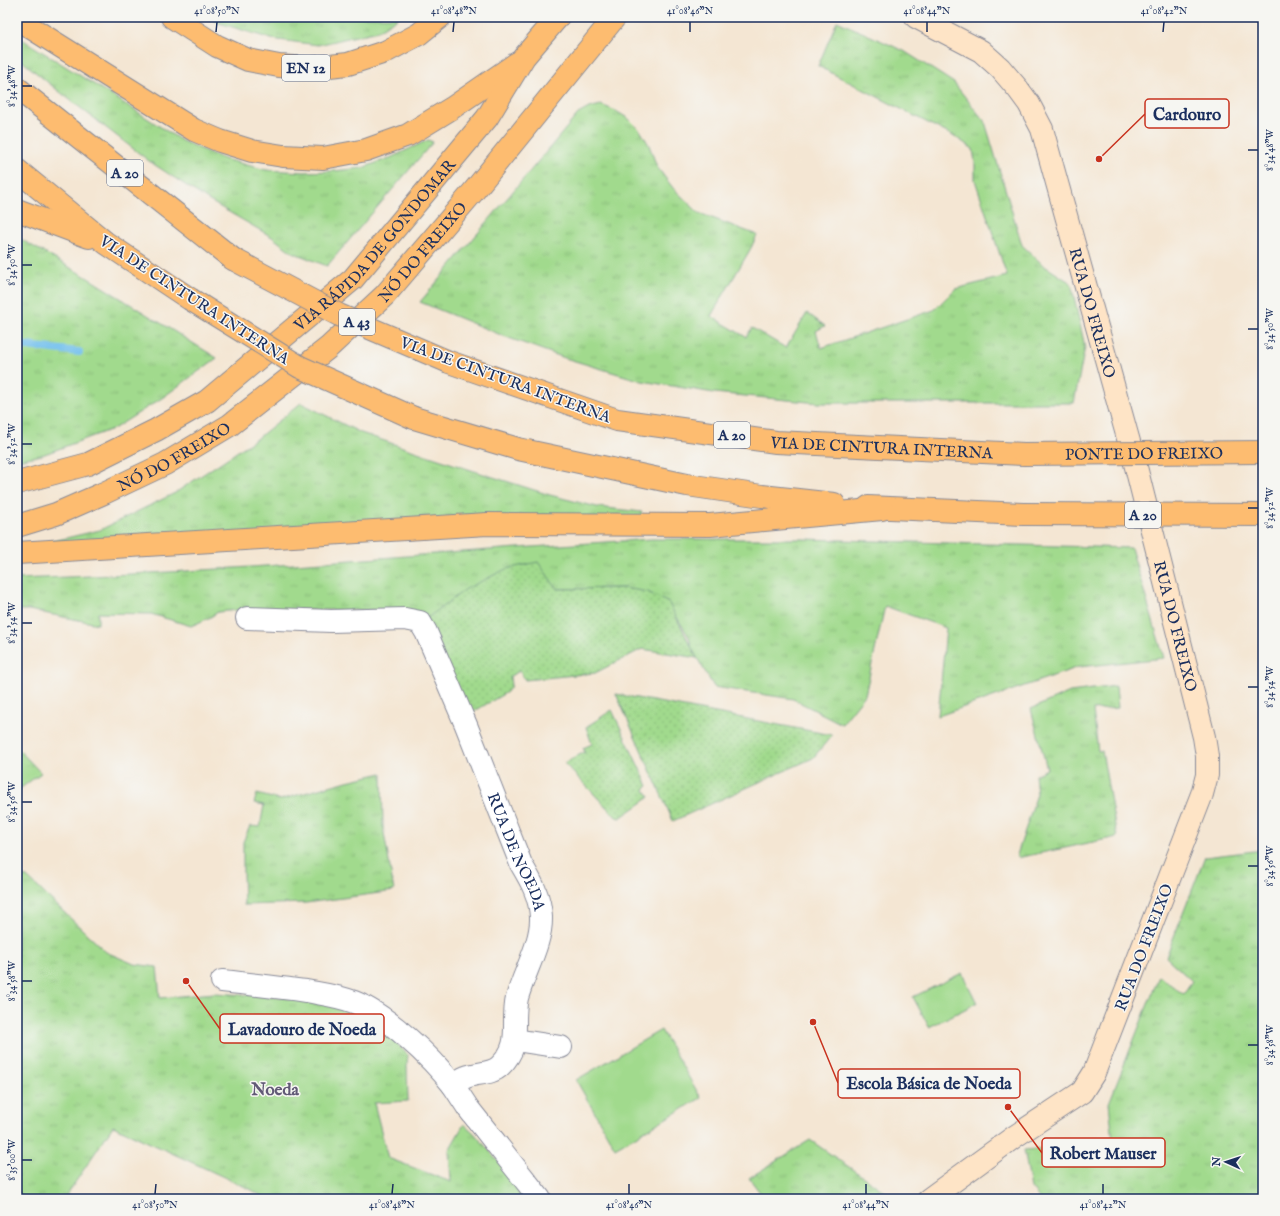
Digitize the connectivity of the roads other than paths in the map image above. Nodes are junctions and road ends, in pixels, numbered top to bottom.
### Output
1 (172, 17) edge
2 (440, 17) edge
3 (558, 17) edge
4 (615, 17) edge
5 (916, 18) edge
6 (17, 19) edge
7 (524, 57) junction
8 (17, 88) edge
9 (17, 170) edge
10 (17, 210) edge
11 (106, 243) junction
12 (1263, 452) edge
13 (1024, 454) joint
14 (17, 483) edge
15 (882, 509) junction
16 (1263, 515) edge
17 (17, 526) edge
18 (17, 553) edge
19 (247, 618) dead end
20 (222, 981) dead end
21 (515, 1040) junction
22 (561, 1047) dead end
23 (453, 1085) junction
24 (540, 1199) edge
25 (929, 1199) edge

1 - 2 main road, EN 12
3 - 7 main road, VIA RÁPIDA DE GONDOMAR / A 43
4 - 17 main road, NÓ DO FREIXO / A 43
5 - 25 main road, RUA DO FREIXO
6 - 7 main road
7 - 14 main road, VIA RÁPIDA DE GONDOMAR / A 43
8 - 13 main road, VIA DE CINTURA INTERNA / A 20, bridge
9 - 11 main road, VIA DE CINTURA INTERNA / A 20
10 - 11 main road
11 - 15 main road, VIA DE CINTURA INTERNA / A 20, bridge
12 - 13 main road, PONTE DO FREIXO / A 20, bridge
15 - 16 main road, VIA DE CINTURA INTERNA / A 20, bridge
15 - 18 main road
19 - 21 street, RUA DE NOEDA
20 - 23 street
21 - 22 street
21 - 23 street, RUA DE NOEDA
23 - 24 street

